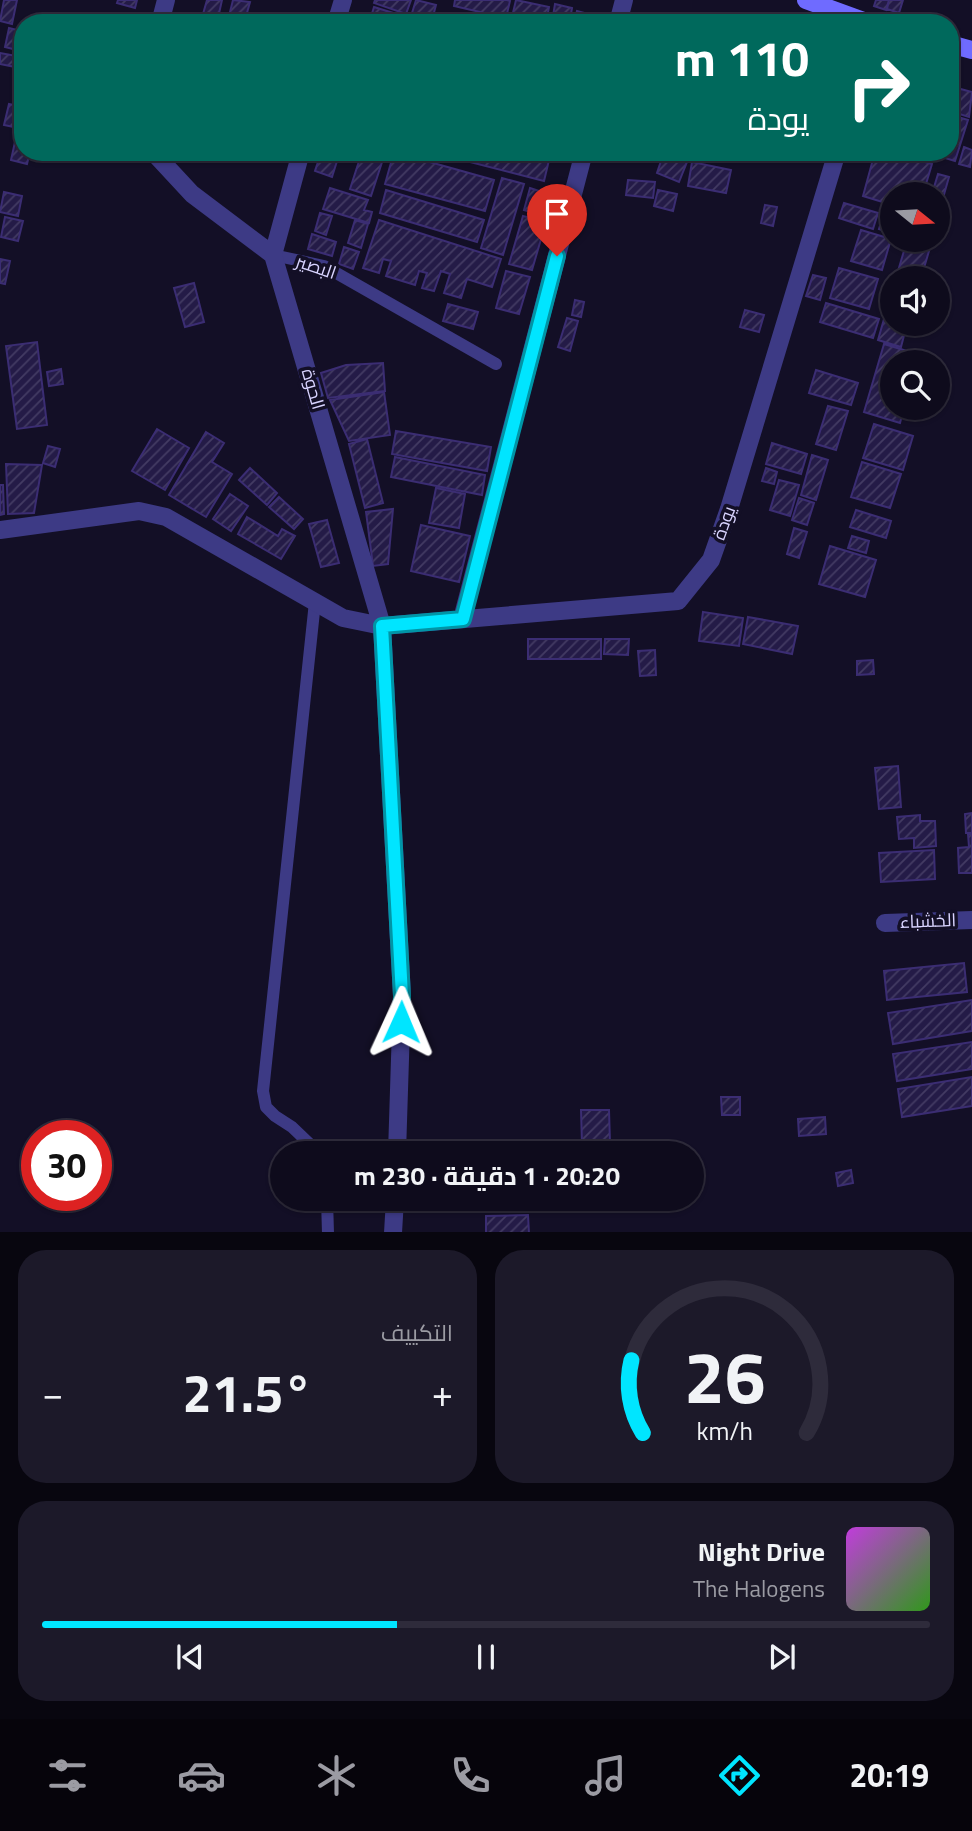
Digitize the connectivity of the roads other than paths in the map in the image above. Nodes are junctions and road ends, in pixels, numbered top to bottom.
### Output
1 (806, 0) edge
2 (844, 14) edge
3 (161, 161) edge
4 (299, 161) edge
5 (582, 161) edge
6 (834, 161) edge
7 (273, 255) junction
8 (496, 364) dead end
9 (0, 530) edge
10 (315, 602) junction
11 (463, 619) junction
12 (382, 626) junction
13 (972, 920) edge
14 (885, 923) dead end
15 (307, 1141) edge
16 (397, 1141) edge
17 (327, 1211) edge
18 (394, 1211) edge
19 (328, 1232) edge
20 (393, 1232) edge

1 - 2 street
3 - 7 street, البصير
4 - 7 street
5 - 11 street
6 - 11 street, يودة
7 - 8 lane, البصير
7 - 12 street, الحوة
9 - 10 street, يودة
10 - 12 street, يودة
10 - 15 lane
11 - 12 street, يودة
12 - 16 street, الحوة
13 - 14 street, الخشباء
17 - 19 lane
18 - 20 street

